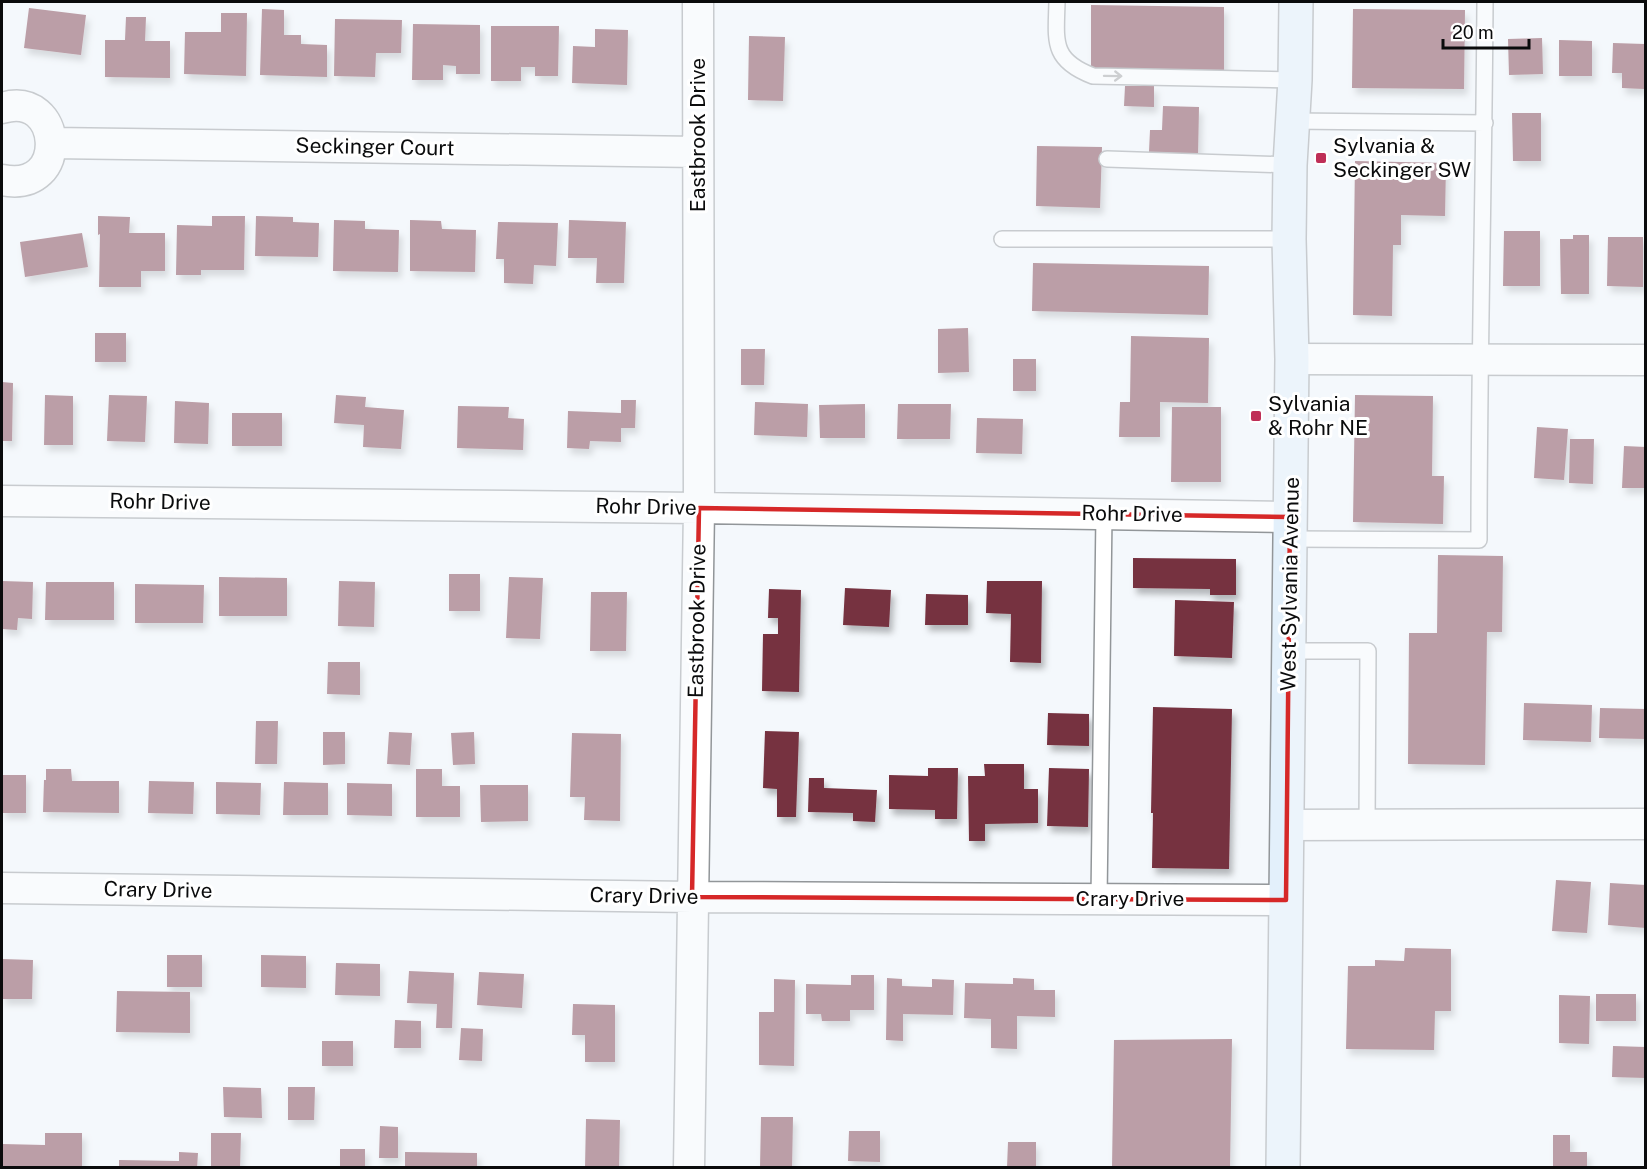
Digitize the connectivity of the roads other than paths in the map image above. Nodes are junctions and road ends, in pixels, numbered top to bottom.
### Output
1 (698, 2) edge
2 (1057, 2) edge
3 (1296, 2) edge
4 (1485, 2) edge
5 (1295, 80) junction
6 (2, 108) edge
7 (1292, 121) junction
8 (1485, 123) junction
9 (52, 143) junction
10 (698, 152) junction
11 (1107, 159) dead end
12 (1290, 165) junction
13 (2, 180) edge
14 (1002, 239) dead end
15 (1289, 239) junction
16 (1292, 359) junction
17 (1479, 360) junction
18 (1646, 360) edge
19 (2, 501) edge
20 (699, 508) junction
21 (1104, 514) junction
22 (1290, 528) junction
23 (1289, 651) junction
24 (1646, 824) edge
25 (1287, 825) junction
26 (1367, 825) junction
27 (2, 888) edge
28 (692, 897) junction
29 (1099, 899) junction
30 (1286, 900) junction
31 (689, 1167) edge
32 (1283, 1167) edge

1 - 10 street, Eastbrook Drive
2 -> 5 lane
3 - 5 main road, West Sylvania Avenue
4 - 8 lane
5 - 7 main road, West Sylvania Avenue
6 - 9 street
7 - 8 lane
7 - 12 main road, West Sylvania Avenue
8 - 17 lane
9 - 10 street, Seckinger Court
9 - 13 street
10 - 20 street, Eastbrook Drive
11 - 12 lane
12 - 15 main road, West Sylvania Avenue
14 - 15 lane
15 - 16 main road, West Sylvania Avenue
16 - 17 street
16 - 22 main road, West Sylvania Avenue
17 - 18 street
17 - 22 lane
19 - 20 street, Rohr Drive
20 - 21 street, Rohr Drive
20 - 28 street, Eastbrook Drive
21 - 22 street, Rohr Drive
21 - 29 lane
22 - 23 main road, West Sylvania Avenue
23 - 25 main road, West Sylvania Avenue
23 - 26 lane
24 - 26 street
25 - 26 street
25 - 30 main road, West Sylvania Avenue
27 - 28 street, Crary Drive
28 - 29 street, Crary Drive
28 - 31 street, Eastbrook Drive
29 - 30 street, Crary Drive
30 - 32 main road, West Sylvania Avenue

